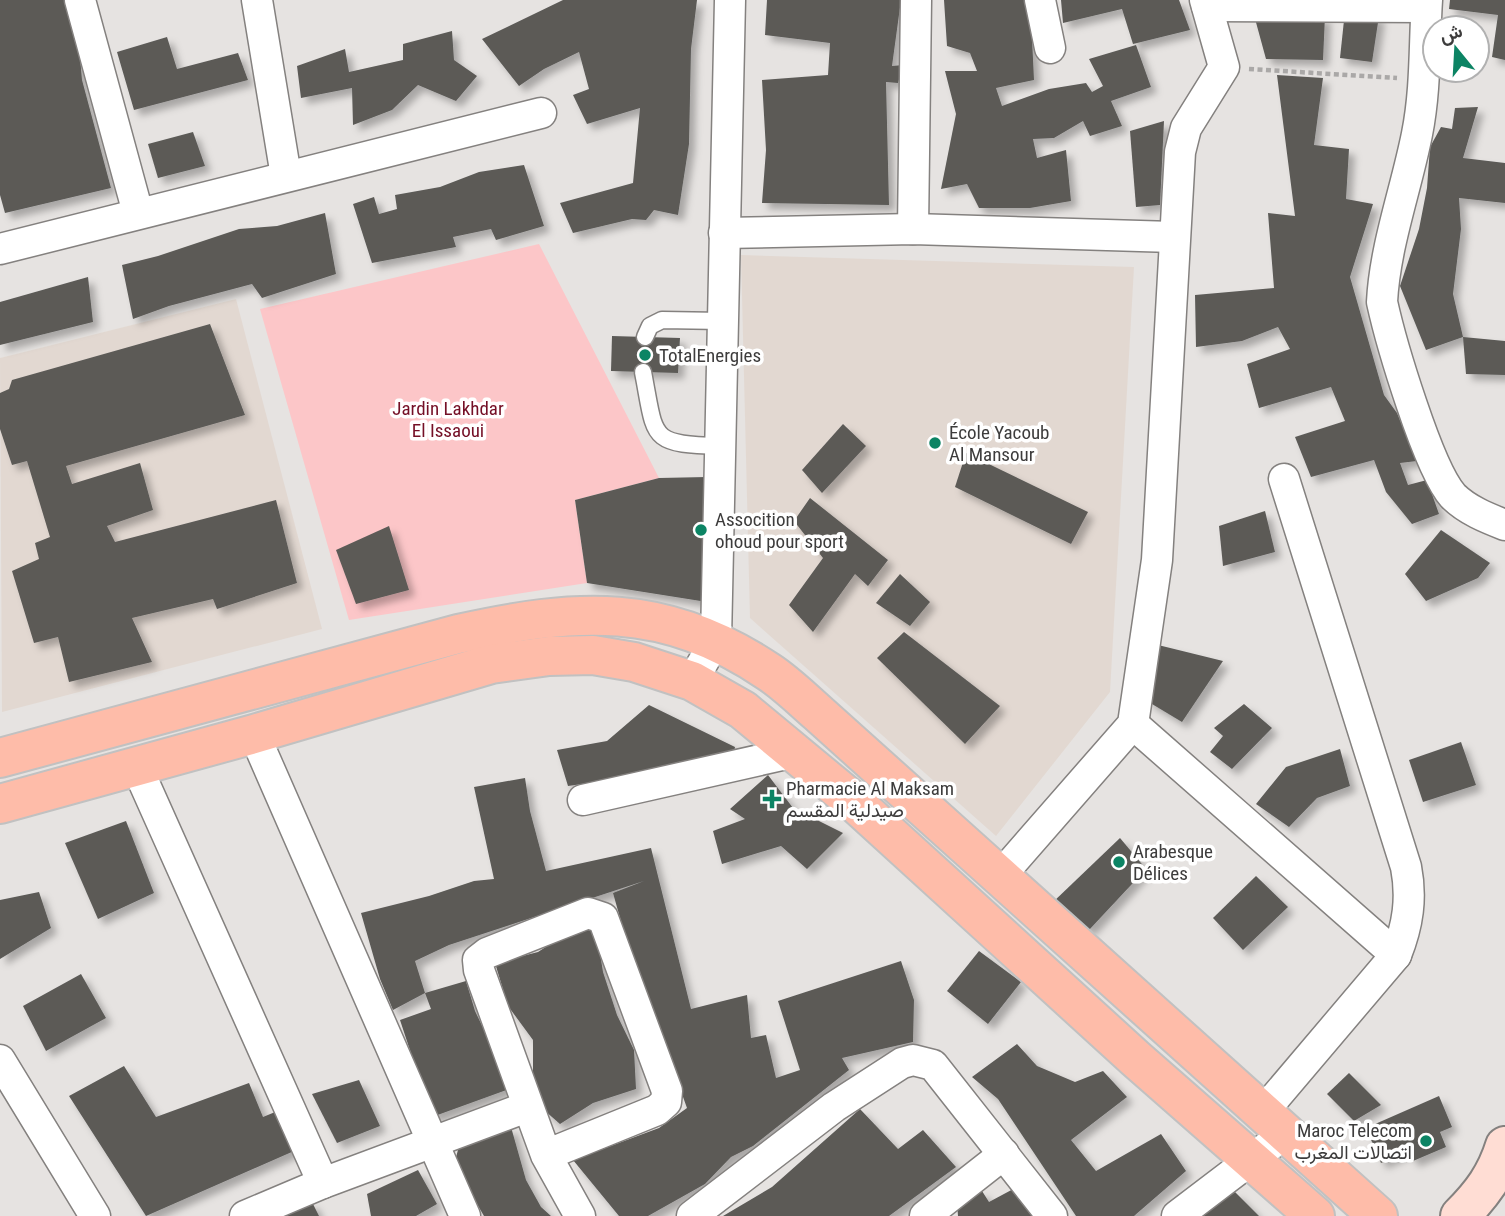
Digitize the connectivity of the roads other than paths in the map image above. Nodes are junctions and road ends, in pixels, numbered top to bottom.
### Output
1 (80, 0) edge
2 (257, 0) edge
3 (730, 0) edge
4 (916, 0) edge
5 (1040, 0) edge
6 (1206, 3) edge
7 (1427, 3) edge
8 (1050, 48) dead end
9 (541, 113) dead end
10 (286, 176) junction
11 (138, 213) junction
12 (913, 229) junction
13 (724, 233) junction
14 (1173, 237) junction
15 (0, 249) edge
16 (723, 321) junction
17 (645, 337) dead end
18 (643, 372) dead end
19 (720, 446) junction
20 (1284, 479) dead end
21 (1505, 526) edge
22 (716, 640) junction
23 (692, 681) junction
24 (1133, 724) junction
25 (254, 734) junction
26 (795, 752) junction
27 (0, 758) edge
28 (136, 765) junction
29 (583, 800) dead end
30 (0, 804) edge
31 (1001, 875) junction
32 (1396, 955) junction
33 (0, 1060) edge
34 (527, 1107) junction
35 (1274, 1123) junction
36 (430, 1144) junction
37 (1505, 1146) edge
38 (1004, 1154) junction
39 (546, 1155) junction
40 (1252, 1160) junction
41 (323, 1183) junction
42 (85, 1212) edge
43 (245, 1216) edge
44 (465, 1216) edge
45 (580, 1216) edge
46 (692, 1216) edge
47 (925, 1216) edge
48 (1052, 1216) edge
49 (1177, 1216) edge
50 (1315, 1216) edge
51 (1378, 1216) edge
52 (1460, 1216) edge

1 - 11 street
2 - 10 street
3 - 13 street
4 - 12 street
5 - 8 street
6 - 7 street
6 - 14 street
7 - 21 street
9 - 10 street
10 - 11 street
11 - 15 street
12 - 13 street
12 - 14 street
13 - 16 street
14 - 24 street
16 - 17 lane
16 - 19 street
18 - 19 lane
19 - 22 street
20 - 32 street
22 - 23 street
22 - 27 main road
22 - 31 main road
23 - 25 main road
23 - 26 main road
24 - 31 street
24 - 32 street
25 - 28 main road
25 - 36 street
26 - 29 street
26 - 40 main road
28 - 30 main road
28 - 41 street
31 - 35 main road
32 - 35 street
33 - 42 street
34 - 36 street
34 - 39 street
34 - 39 street
35 - 40 street
35 - 51 main road
36 - 41 street
36 - 44 street
37 - 52 main road
38 - 46 street
38 - 47 street
38 - 48 street
39 - 45 street
40 - 49 street
40 - 50 main road
41 - 43 street

